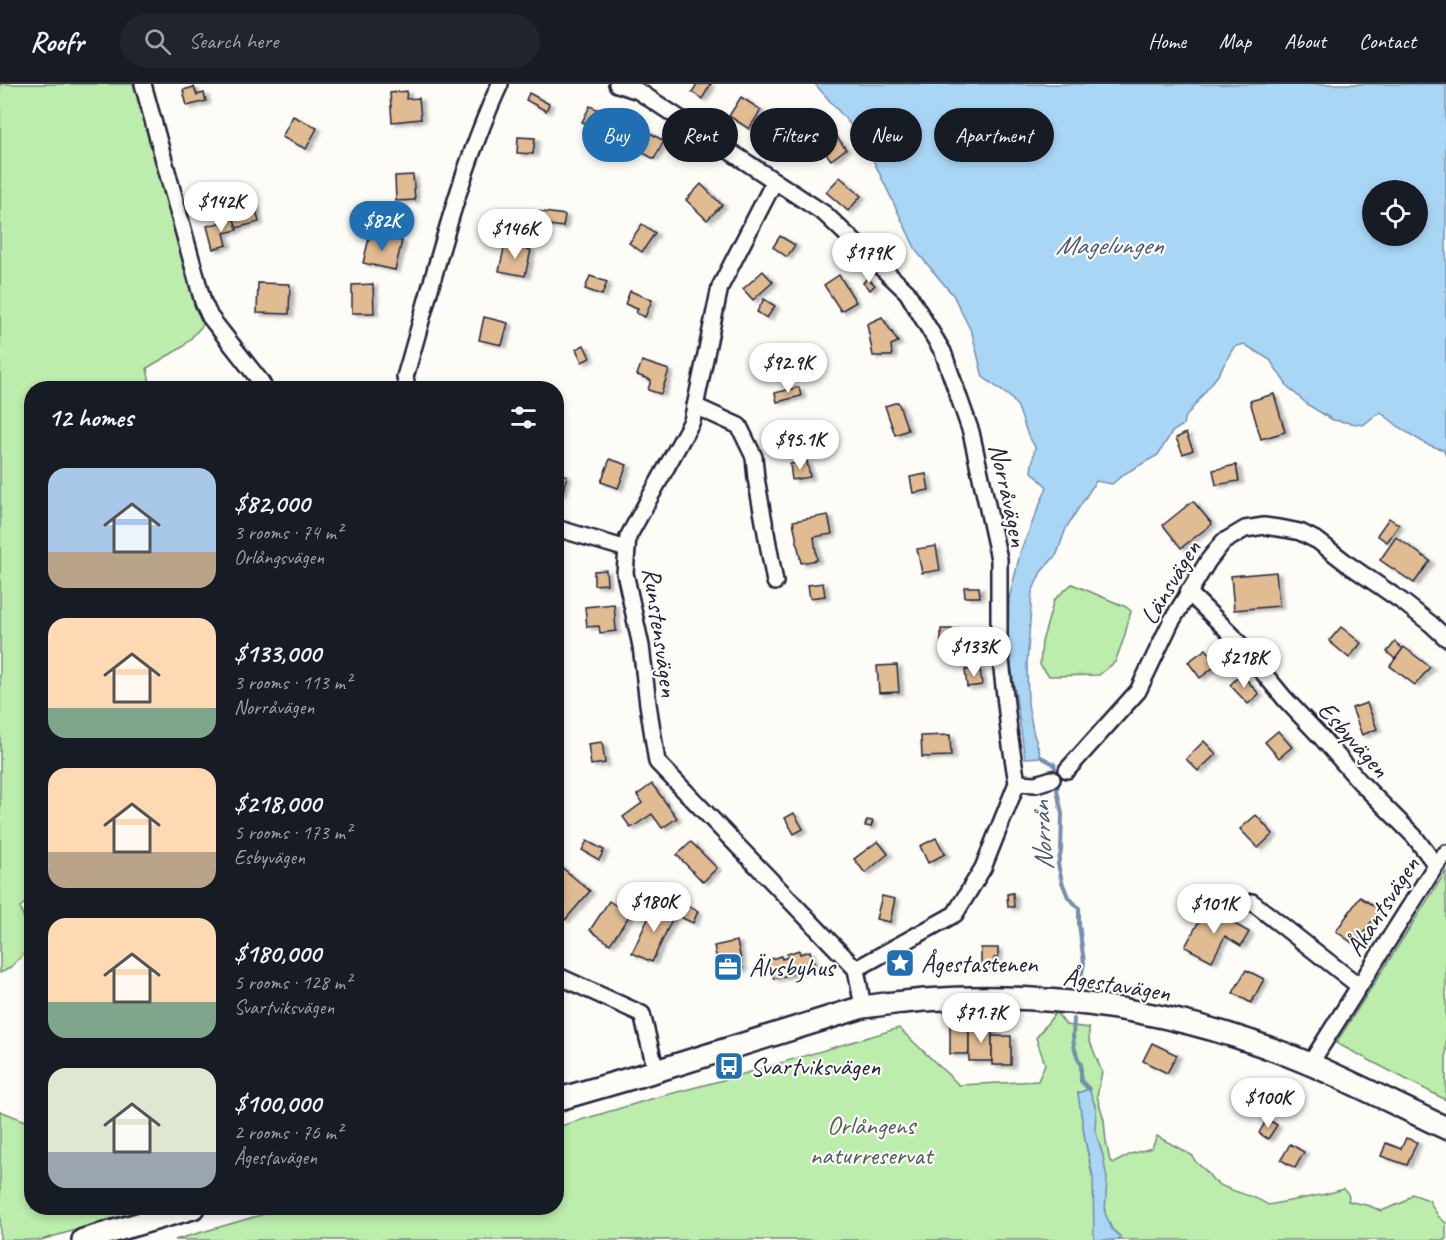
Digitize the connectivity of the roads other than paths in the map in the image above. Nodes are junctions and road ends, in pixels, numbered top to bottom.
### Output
1 (143, 84) edge
2 (500, 84) edge
3 (617, 84) edge
4 (774, 182) junction
5 (260, 381) edge
6 (406, 381) edge
7 (695, 406) junction
8 (564, 530) edge
9 (627, 549) junction
10 (775, 582) dead end
11 (1188, 592) junction
12 (1446, 638) edge
13 (1067, 770) dead end
14 (1052, 779) dead end
15 (1017, 783) junction
16 (1441, 859) edge
17 (1252, 902) dead end
18 (856, 969) junction
19 (564, 979) edge
20 (1359, 986) junction
21 (863, 1007) junction
22 (1310, 1064) junction
23 (656, 1071) junction
24 (564, 1098) edge
25 (1446, 1128) edge
26 (169, 1215) edge
27 (83, 1240) edge

1 - 5 street
2 - 6 street
3 - 4 street, Norråvägen
4 - 7 street, Runstensvägen
4 - 15 street, Norråvägen
7 - 9 street, Runstensvägen
7 - 10 street
8 - 9 street
9 - 18 street, Runstensvägen
11 - 12 street, Länsvägen
11 - 13 street, Länsvägen
11 - 16 street, Esbyvägen
14 - 15 street
15 - 18 street, Norråvägen
16 - 20 street, Åkantsvägen
17 - 20 street, Åkantsvägen
18 - 21 street
19 - 23 street
20 - 22 street, Åkantsvägen
21 - 22 main road, Ågestavägen
21 - 23 main road, Ågestavägen
22 - 25 main road, Ågestavägen
23 - 24 main road, Ågestavägen
26 - 27 main road

